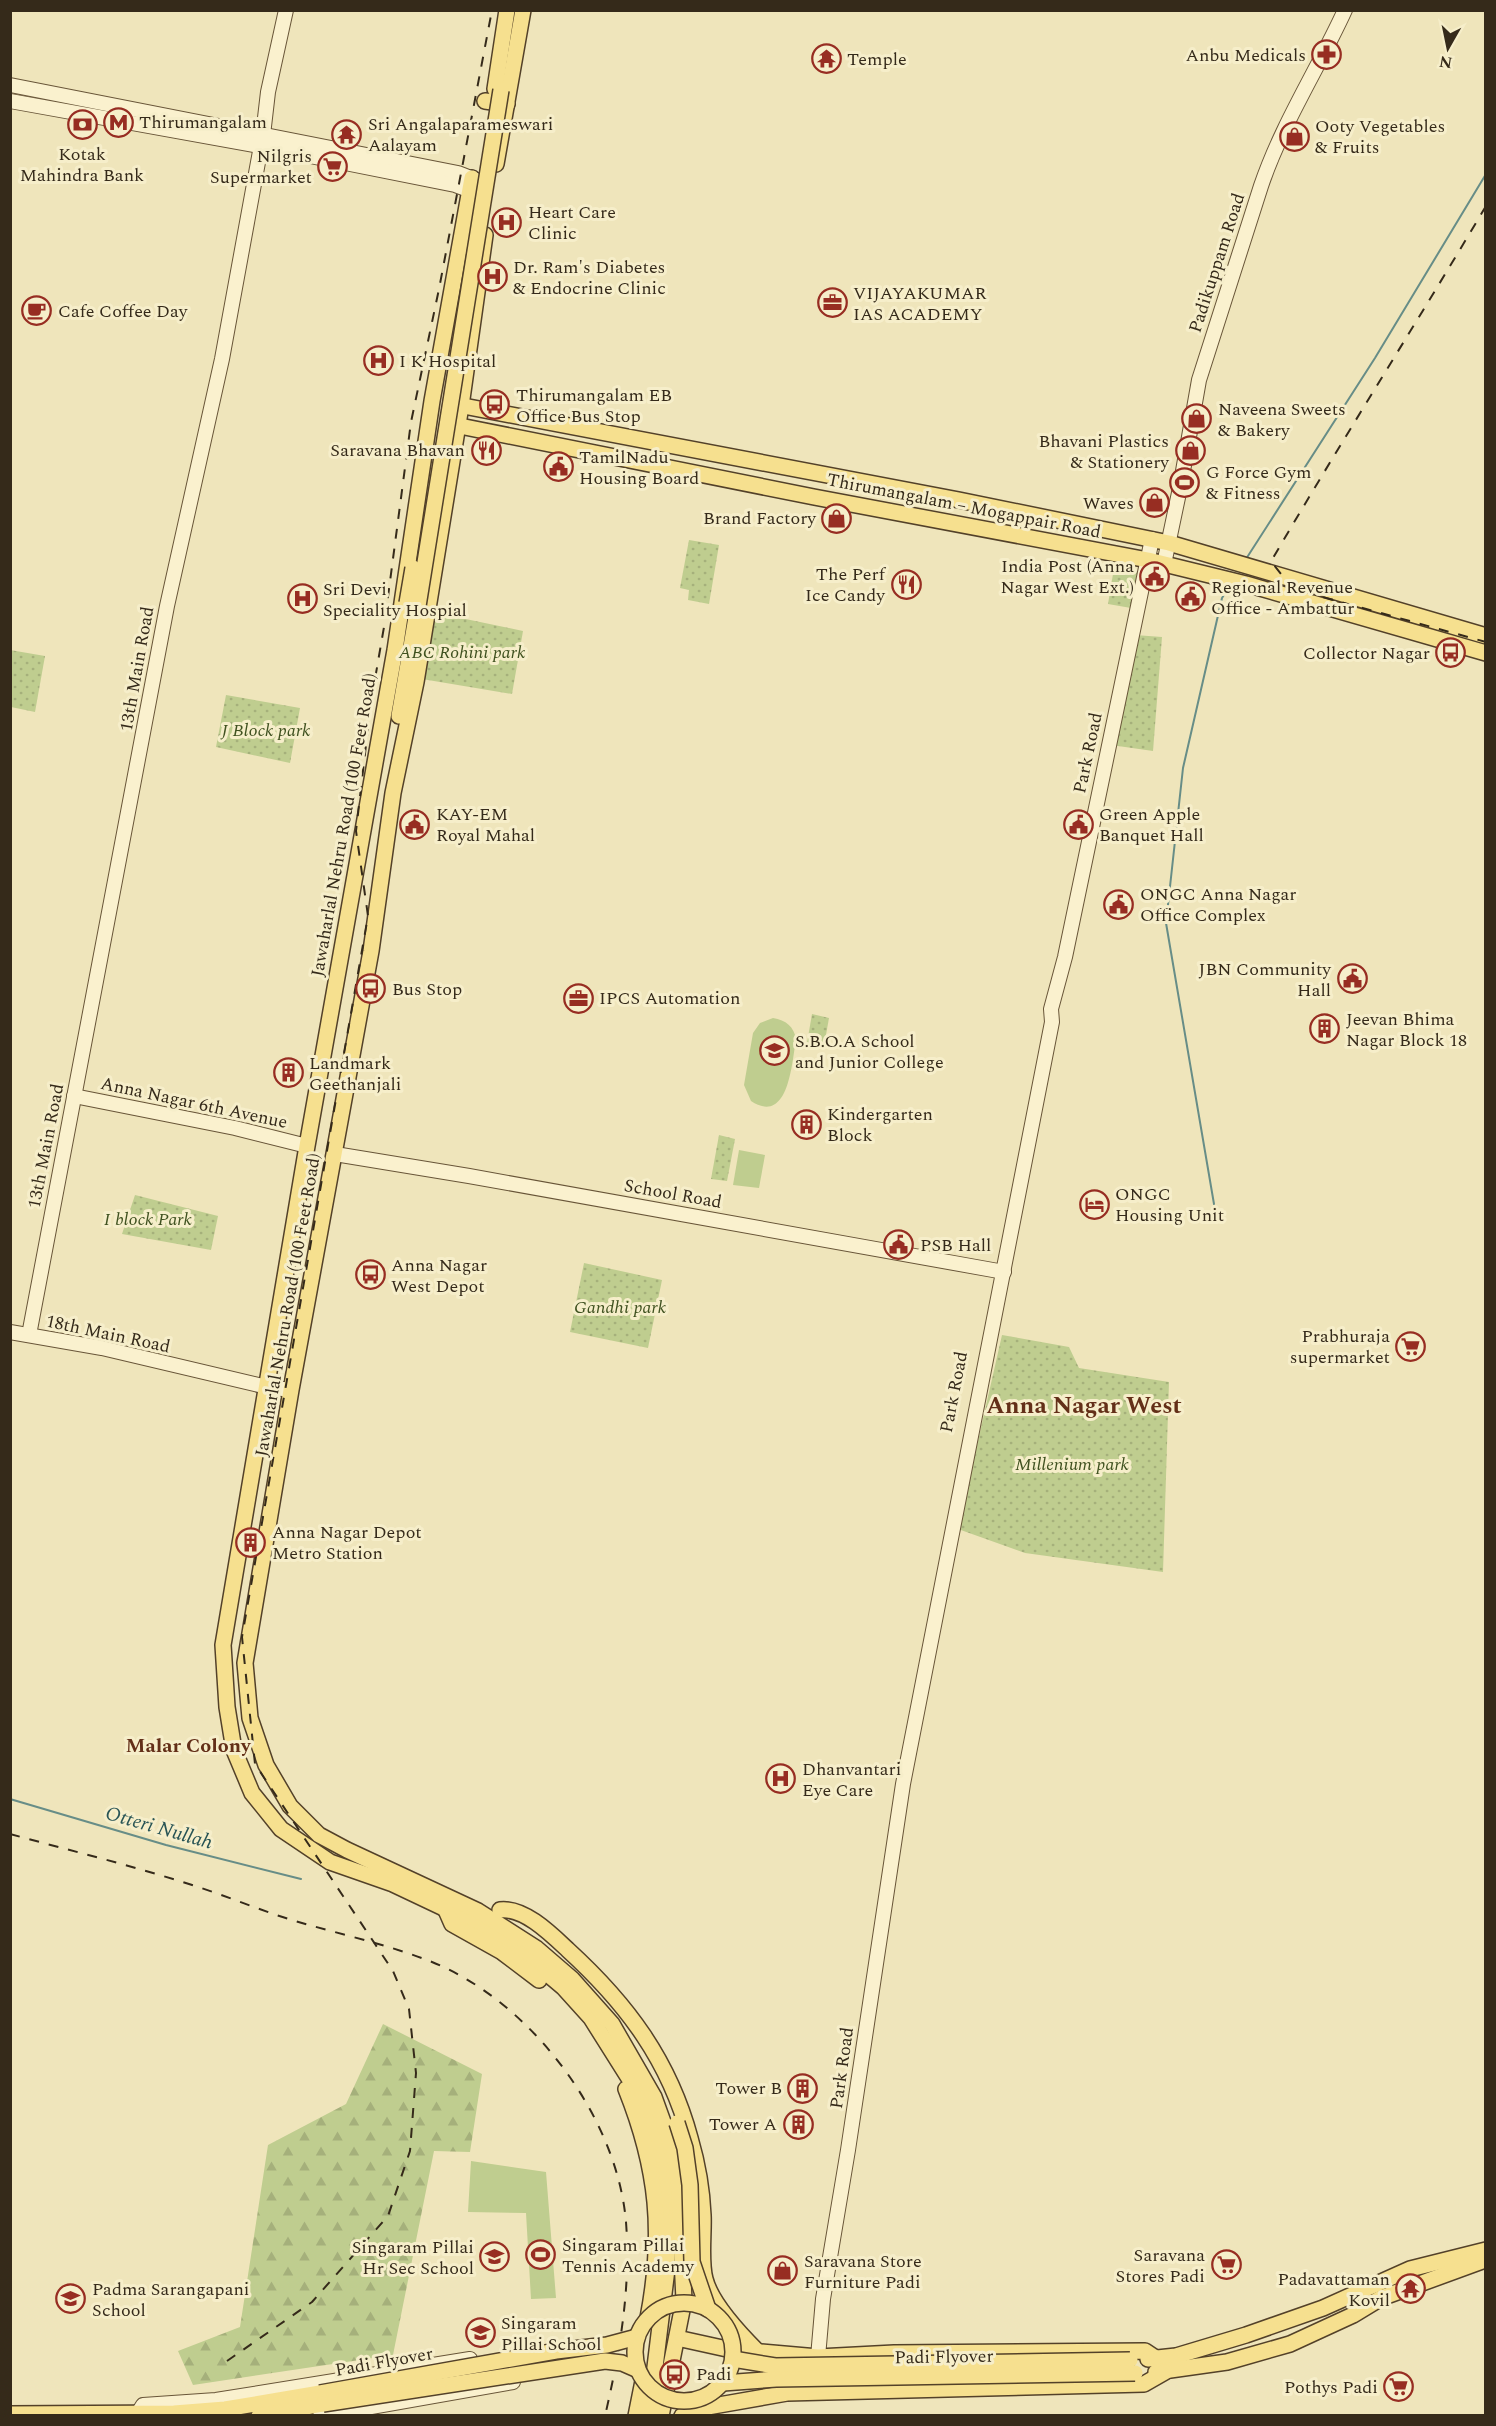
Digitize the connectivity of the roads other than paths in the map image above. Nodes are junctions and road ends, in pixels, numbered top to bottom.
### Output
1 (286, 10) edge
2 (507, 10) edge
3 (514, 10) edge
4 (523, 10) edge
5 (1345, 10) edge
6 (10, 85) edge
7 (493, 93) junction
8 (10, 101) edge
9 (507, 104) junction
10 (261, 140) junction
11 (471, 184) junction
12 (492, 192) junction
13 (432, 401) junction
14 (461, 406) junction
15 (430, 420) junction
16 (458, 426) junction
17 (421, 480) junction
18 (447, 484) junction
19 (1152, 540) junction
20 (1170, 543) junction
21 (1148, 560) junction
22 (1164, 564) junction
23 (412, 604) junction
24 (1485, 636) edge
25 (1485, 653) edge
26 (370, 791) junction
27 (393, 793) junction
28 (74, 1096) junction
29 (307, 1146) junction
30 (335, 1154) junction
31 (1000, 1271) junction
32 (10, 1332) edge
33 (29, 1335) junction
34 (267, 1387) junction
35 (291, 1390) junction
36 (445, 1908) junction
37 (478, 1911) junction
38 (505, 1913) junction
39 (680, 2243) junction
40 (704, 2244) junction
41 (1485, 2250) edge
42 (1485, 2260) edge
43 (708, 2309) junction
44 (648, 2318) junction
45 (637, 2337) junction
46 (677, 2338) junction
47 (758, 2352) junction
48 (790, 2356) junction
49 (818, 2357) junction
50 (733, 2359) junction
51 (1156, 2359) junction
52 (1132, 2366) junction
53 (1165, 2372) junction
54 (641, 2376) junction
55 (723, 2383) junction
56 (787, 2393) junction
57 (696, 2400) junction
58 (145, 2413) junction
59 (10, 2414) edge
60 (45, 2415) edge
61 (259, 2415) edge
62 (320, 2415) edge
63 (636, 2415) edge
64 (648, 2415) edge
65 (661, 2415) edge
66 (682, 2415) edge

1 - 10 street, 13th Main Road
2 - 7 main road
3 - 7 main road
4 - 9 main road, Jawaharlal Nehru Road (100 Feet Road)
5 - 20 street, Padikuppam Road
6 - 10 street
7 - 9 main road
7 - 23 main road, bridge
8 - 10 street
9 - 12 main road, Jawaharlal Nehru Road (100 Feet Road)
10 - 11 street
10 - 28 street, 13th Main Road
11 - 12 street
11 - 13 main road, Jawaharlal Nehru Road (100 Feet Road)
12 - 14 main road, Jawaharlal Nehru Road (100 Feet Road)
13 - 14 main road, Thirumangalam – Mogappair Road
13 - 15 main road, Jawaharlal Nehru Road (100 Feet Road)
14 - 16 main road, Jawaharlal Nehru Road (100 Feet Road)
14 - 19 main road, Thirumangalam – Mogappair Road
15 - 16 main road, Thirumangalam – Mogappair Road
15 - 17 main road, Jawaharlal Nehru Road (100 Feet Road)
16 - 18 main road, Jawaharlal Nehru Road (100 Feet Road)
16 - 21 main road, Thirumangalam – Mogappair Road
17 - 18 main road
17 - 26 main road, Jawaharlal Nehru Road (100 Feet Road)
18 - 27 main road, Jawaharlal Nehru Road (100 Feet Road)
19 - 20 main road, Thirumangalam – Mogappair Road
19 - 21 street, Park Road
20 - 22 street
20 - 24 main road, Thirumangalam – Mogappair Road
21 - 22 main road, Thirumangalam – Mogappair Road
21 - 31 street, Park Road
22 - 25 main road, Thirumangalam – Mogappair Road
23 - 26 main road
23 - 27 main road
26 - 29 main road, Jawaharlal Nehru Road (100 Feet Road)
27 - 30 main road, Jawaharlal Nehru Road (100 Feet Road)
28 - 29 street, Anna Nagar 6th Avenue
28 - 33 street, 13th Main Road
29 - 34 main road, Jawaharlal Nehru Road (100 Feet Road)
30 - 31 street, School Road
30 - 35 main road, Jawaharlal Nehru Road (100 Feet Road)
31 - 49 street, Park Road
32 - 33 street, 18th Main Road
33 - 34 street, 18th Main Road
34 - 35 street, 18th Main Road
34 - 36 main road, Jawaharlal Nehru Road (100 Feet Road)
35 - 37 main road, Jawaharlal Nehru Road (100 Feet Road)
36 - 44 main road
36 - 64 main road, Jawaharlal Nehru Road (100 Feet Road)
37 - 38 main road
37 - 39 main road, Jawaharlal Nehru Road (100 Feet Road)
38 - 40 main road
38 - 43 main road, bridge
39 - 40 main road
39 - 46 main road, Jawaharlal Nehru Road (100 Feet Road)
40 - 47 main road
41 - 51 main road, Padi Flyover
42 - 53 main road
43 - 44 main road, bridge
43 - 50 main road, bridge
44 - 45 main road, bridge
45 - 54 main road, bridge
45 - 58 main road, Padi Flyover, bridge
46 - 47 main road
46 - 65 main road, Jawaharlal Nehru Road (100 Feet Road)
47 - 48 main road
48 - 49 main road
48 - 56 main road
49 - 51 main road
50 - 52 main road, Padi Flyover, bridge
50 - 55 main road, bridge
51 - 52 main road, Padi Flyover
52 - 53 main road, Padi Flyover
52 - 55 main road, Padi Flyover, bridge
53 - 56 main road
54 - 57 main road, Padi Flyover, bridge
54 - 61 main road, Padi Flyover, bridge
54 - 63 main road
55 - 57 main road, Padi Flyover, bridge
56 - 66 main road
57 - 66 main road, Padi Flyover
58 - 60 main road, Padi Flyover
58 - 62 street
59 - 60 main road, Padi Flyover

